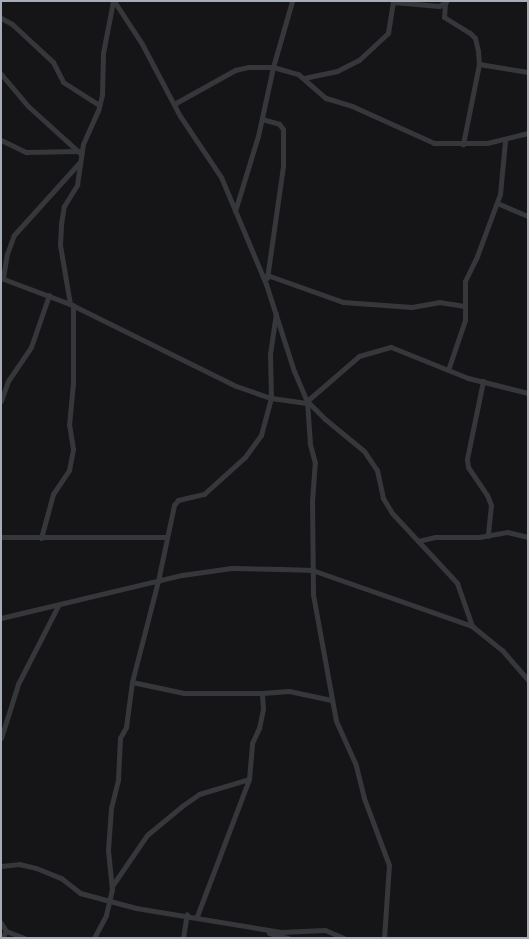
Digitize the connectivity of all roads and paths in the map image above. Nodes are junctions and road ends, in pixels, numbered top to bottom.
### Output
1 (114, 1) edge
2 (292, 1) edge
3 (393, 1) edge
4 (446, 2) edge
5 (1, 18) edge
6 (479, 64) junction
7 (273, 67) junction
8 (528, 72) edge
9 (1, 74) edge
10 (304, 78) junction
11 (174, 104) junction
12 (99, 105) junction
13 (262, 119) junction
14 (528, 133) edge
15 (1, 140) edge
16 (505, 141) junction
17 (463, 144) junction
18 (80, 153) junction
19 (80, 162) junction
20 (497, 203) junction
21 (235, 211) junction
22 (528, 216) edge
23 (267, 275) junction
24 (2, 278) edge
25 (266, 284) junction
26 (49, 295) junction
27 (71, 304) junction
28 (463, 306) junction
29 (276, 312) junction
30 (448, 370) junction
31 (483, 381) junction
32 (528, 393) edge
33 (271, 398) junction
34 (1, 401) edge
35 (307, 402) junction
36 (488, 536) junction
37 (1, 537) edge
38 (167, 537) junction
39 (528, 537) edge
40 (40, 538) junction
41 (418, 541) junction
42 (312, 570) junction
43 (158, 581) junction
44 (58, 606) junction
45 (1, 618) edge
46 (472, 626) junction
47 (528, 680) edge
48 (132, 682) junction
49 (262, 693) junction
50 (331, 700) junction
51 (1, 738) edge
52 (249, 779) junction
53 (1, 866) edge
54 (112, 886) junction
55 (110, 902) junction
56 (187, 914) junction
57 (198, 916) junction
58 (1, 923) edge
59 (255, 928) junction
60 (6, 931) junction
61 (2, 938) edge
62 (24, 938) edge
63 (94, 938) edge
64 (183, 938) edge
65 (288, 938) edge
66 (344, 938) edge
67 (384, 938) edge

1 - 11 street
1 - 12 street
2 - 7 street
3 - 4 street
3 - 10 street
4 - 6 street
5 - 12 street
6 - 8 street
6 - 17 street
7 - 10 street
7 - 11 street
7 - 13 street
9 - 18 street
10 - 17 street
11 - 21 street
12 - 18 street
13 - 21 street
13 - 23 street
14 - 16 street
15 - 18 street
16 - 17 street
16 - 20 street
18 - 19 street
19 - 24 street
19 - 27 street
20 - 22 street
20 - 28 street
21 - 25 street
23 - 25 street
23 - 28 street
24 - 26 street
25 - 29 street
26 - 27 street
26 - 34 street
27 - 33 street
27 - 40 street
28 - 30 street
29 - 33 street
29 - 35 street
30 - 31 street
30 - 35 street
31 - 32 street
31 - 36 street
33 - 35 street
33 - 38 street
35 - 41 street
35 - 42 street
36 - 39 street
36 - 41 street
37 - 40 street
38 - 40 street
38 - 43 street
41 - 46 street
42 - 43 street
42 - 46 street
42 - 50 street
43 - 44 street
43 - 48 street
44 - 45 street
44 - 51 street
46 - 47 street
48 - 49 street
48 - 54 street
49 - 50 street
49 - 52 street
50 - 67 street
52 - 54 street
52 - 57 street
53 - 55 street
54 - 55 street
55 - 56 street
55 - 63 street
56 - 57 street
56 - 64 street
57 - 59 street
58 - 60 street
59 - 65 street
59 - 66 street
60 - 61 street
60 - 62 street

